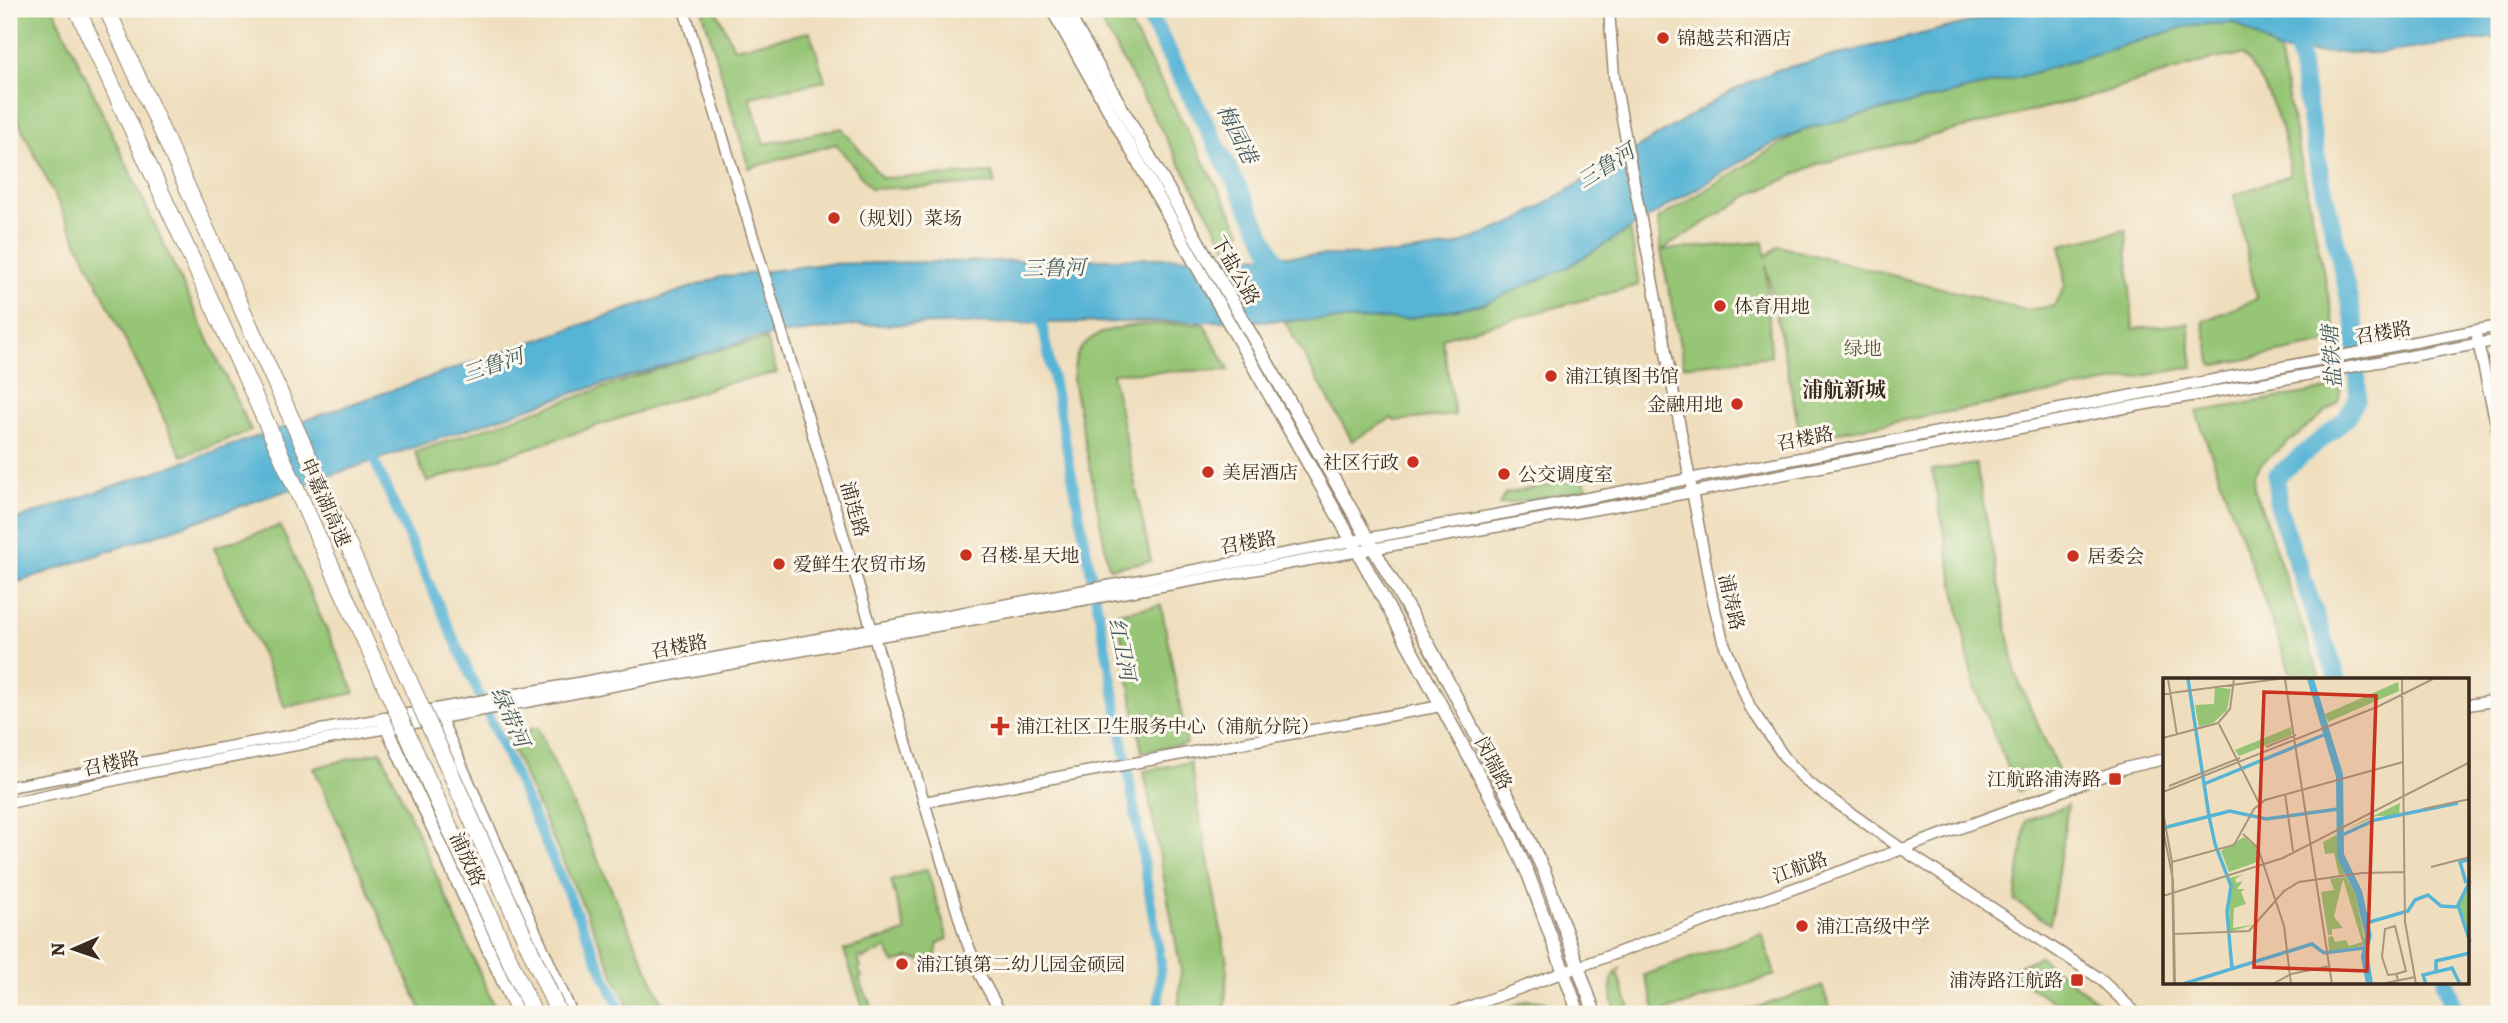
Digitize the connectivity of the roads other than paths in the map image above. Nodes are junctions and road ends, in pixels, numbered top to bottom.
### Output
1 (77, 9) edge
2 (107, 9) edge
3 (684, 9) edge
4 (1052, 9) edge
5 (1065, 9) edge
6 (1609, 9) edge
7 (2499, 326) edge
8 (2476, 331) junction
9 (2499, 340) edge
10 (2478, 344) junction
11 (2384, 356) junction
12 (2328, 365) junction
13 (2499, 438) edge
14 (1690, 479) junction
15 (1693, 492) junction
16 (1367, 538) junction
17 (1355, 547) junction
18 (1374, 550) junction
19 (873, 632) junction
20 (2499, 700) edge
21 (2470, 705) edge
22 (1441, 706) junction
23 (438, 715) junction
24 (385, 724) junction
25 (2163, 759) edge
26 (9, 788) edge
27 (924, 802) junction
28 (9, 803) edge
29 (1902, 849) junction
30 (1578, 966) junction
31 (1564, 973) junction
32 (518, 1014) edge
33 (534, 1014) edge
34 (559, 1014) edge
35 (571, 1014) edge
36 (1001, 1014) edge
37 (1449, 1014) edge
38 (1579, 1014) edge
39 (1595, 1014) edge
40 (2137, 1014) edge

1 - 33 highway, 申嘉湖高速, bridge
2 - 34 highway, 申嘉湖高速, bridge
3 - 19 street, 浦连路
4 - 17 main road, 下盐公路
5 - 16 main road, 下盐公路
6 - 14 street, 浦涛路
7 - 8 street, 召楼路
8 - 10 street
8 - 11 street, 召楼路
9 - 10 street, 召楼路
10 - 11 street, 召楼路
10 - 13 street
11 - 12 street, 召楼路
12 - 14 street, 召楼路
12 - 15 street, 召楼路
14 - 15 street, 浦涛路
14 - 16 street, 召楼路
15 - 18 street, 召楼路
15 - 29 street, 浦涛路
16 - 17 street, 召楼路
16 - 18 main road, 下盐公路
17 - 18 street, 召楼路
17 - 19 street, 召楼路
17 - 22 main road, 闵瑞路
18 - 30 main road, 闵瑞路
19 - 23 street, 召楼路
19 - 27 street, 浦连路
20 - 21 street
22 - 27 street
22 - 31 main road, 闵瑞路
23 - 24 street
23 - 35 main road
24 - 26 street, 召楼路
24 - 28 street, 召楼路
24 - 32 main road, 浦放路
25 - 29 street, 江航路
27 - 36 street, 浦连路
29 - 30 street, 江航路
29 - 40 street, 浦涛路
30 - 31 street, 江航路
30 - 39 main road, 闵瑞路
31 - 37 street, 江航路
31 - 38 main road, 闵瑞路

